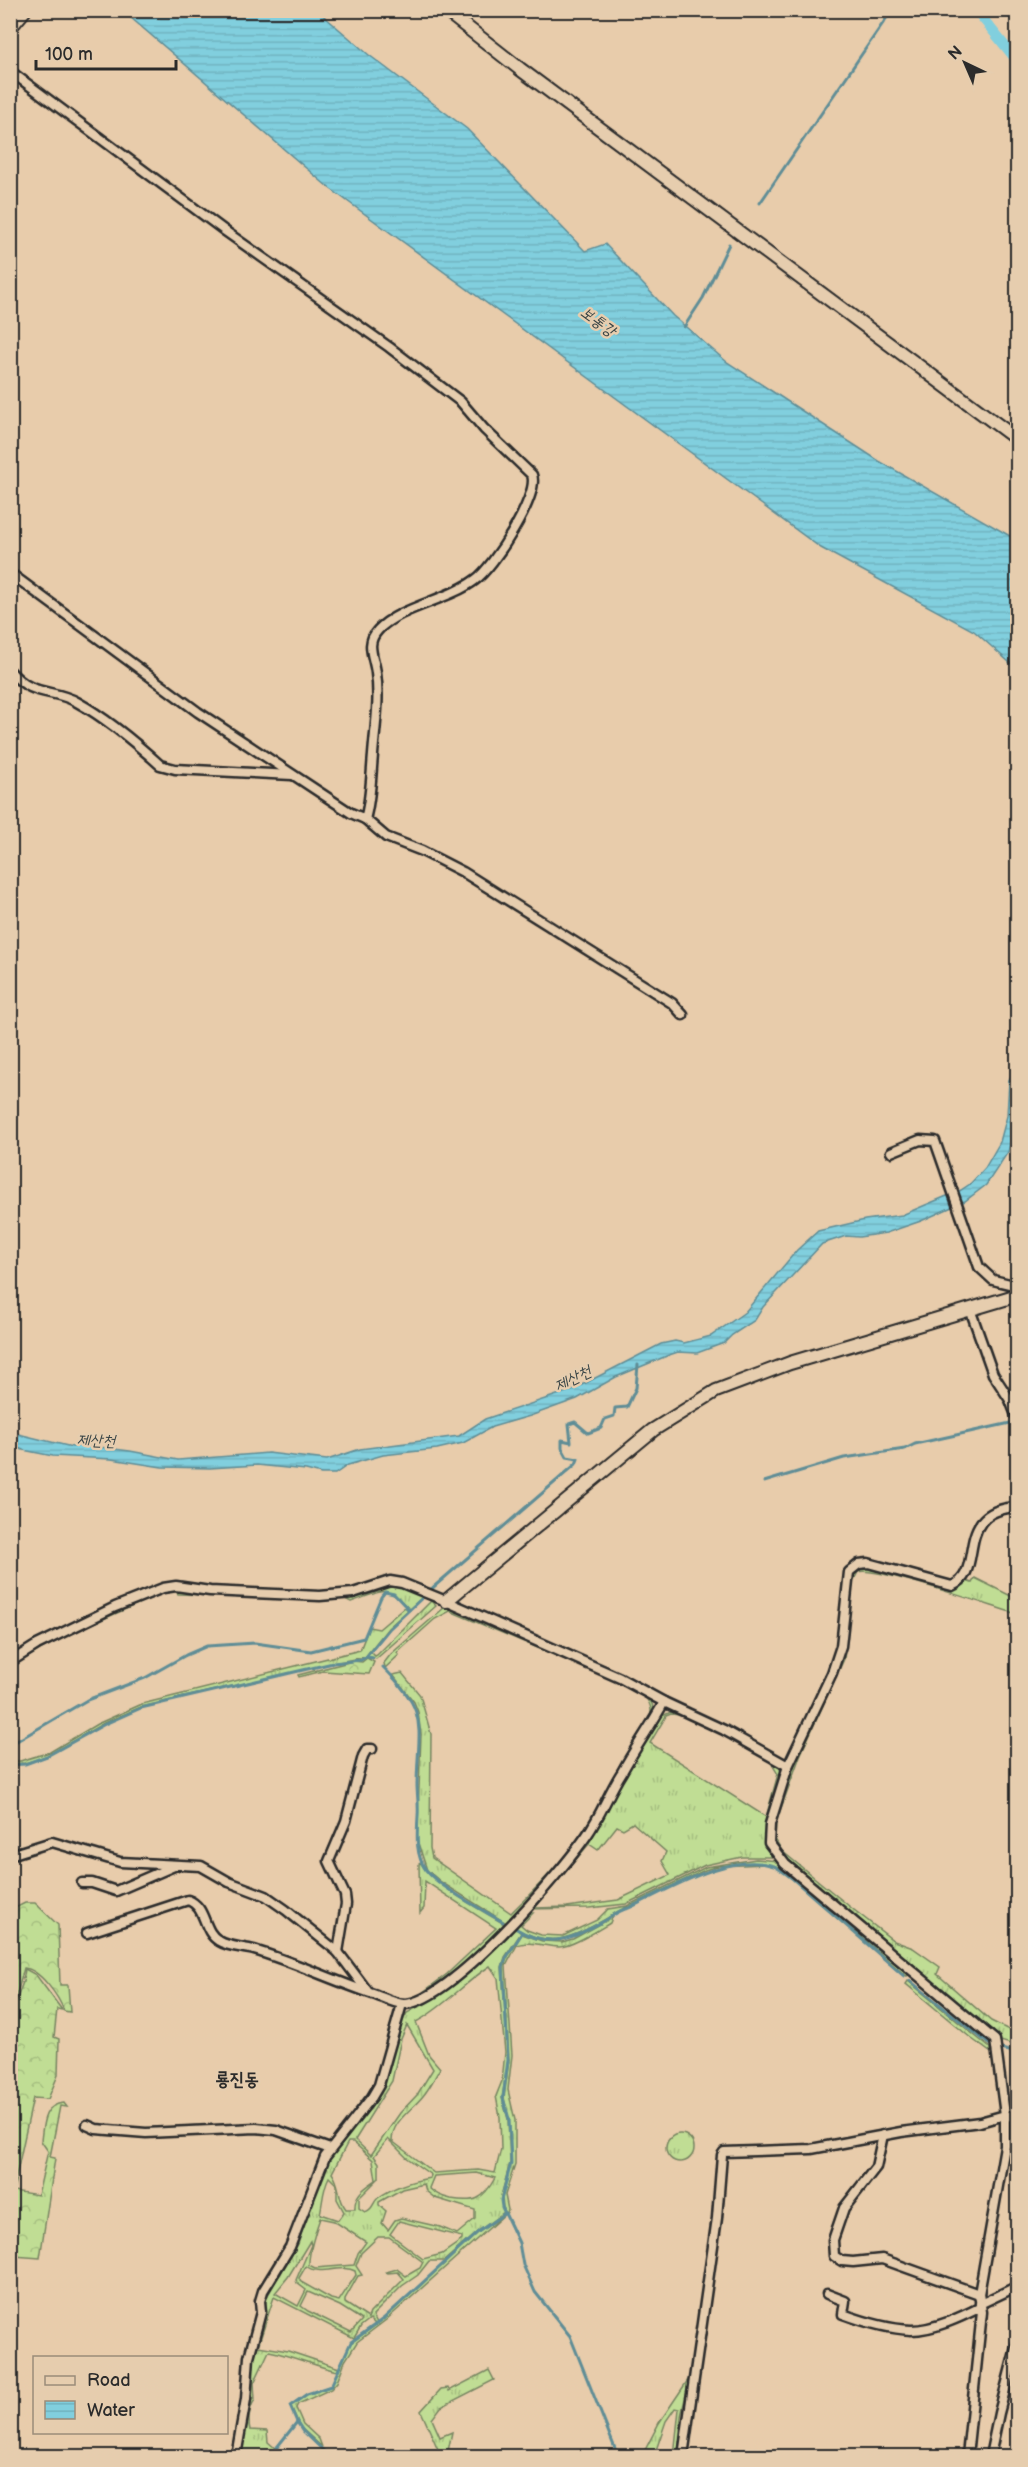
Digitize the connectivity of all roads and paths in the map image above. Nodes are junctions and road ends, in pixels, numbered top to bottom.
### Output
1 (25, 10) edge
2 (445, 10) edge
3 (10, 28) edge
4 (10, 71) edge
5 (1017, 440) edge
6 (14, 576) dead end
7 (10, 671) edge
8 (292, 775) junction
9 (365, 819) junction
10 (683, 1015) dead end
11 (891, 1152) dead end
12 (1017, 1286) edge
13 (1017, 1295) edge
14 (970, 1309) junction
15 (1017, 1420) edge
16 (1017, 1507) edge
17 (446, 1601) junction
18 (10, 1662) edge
19 (664, 1702) junction
20 (372, 1749) dead end
21 (788, 1766) junction
22 (10, 1855) edge
23 (176, 1865) junction
24 (82, 1883) dead end
25 (87, 1933) dead end
26 (338, 1952) junction
27 (368, 1992) junction
28 (402, 2004) junction
29 (1005, 2115) junction
30 (1017, 2118) edge
31 (87, 2125) dead end
32 (883, 2135) junction
33 (330, 2149) junction
34 (1017, 2286) edge
35 (827, 2294) dead end
36 (980, 2294) junction
37 (981, 2305) junction
38 (1017, 2340) edge
39 (237, 2457) edge
40 (683, 2457) edge
41 (967, 2457) edge
42 (990, 2457) edge

1 - 3 main road
2 - 5 main road
4 - 9 street
6 - 8 street
7 - 8 street
8 - 9 street
9 - 10 street
11 - 12 street
13 - 14 main road
14 - 15 street
14 - 17 main road
16 - 21 street
17 - 18 street
17 - 19 street
19 - 21 street
19 - 28 street
20 - 26 street
21 - 29 street
22 - 23 street
23 - 24 street
23 - 26 street
25 - 27 street
26 - 27 street
27 - 28 street
28 - 33 street
29 - 30 street
29 - 32 street
29 - 36 street
31 - 33 street
32 - 36 street
32 - 40 street
33 - 39 street
34 - 37 street
35 - 37 street
36 - 37 street
37 - 41 street
38 - 42 street

